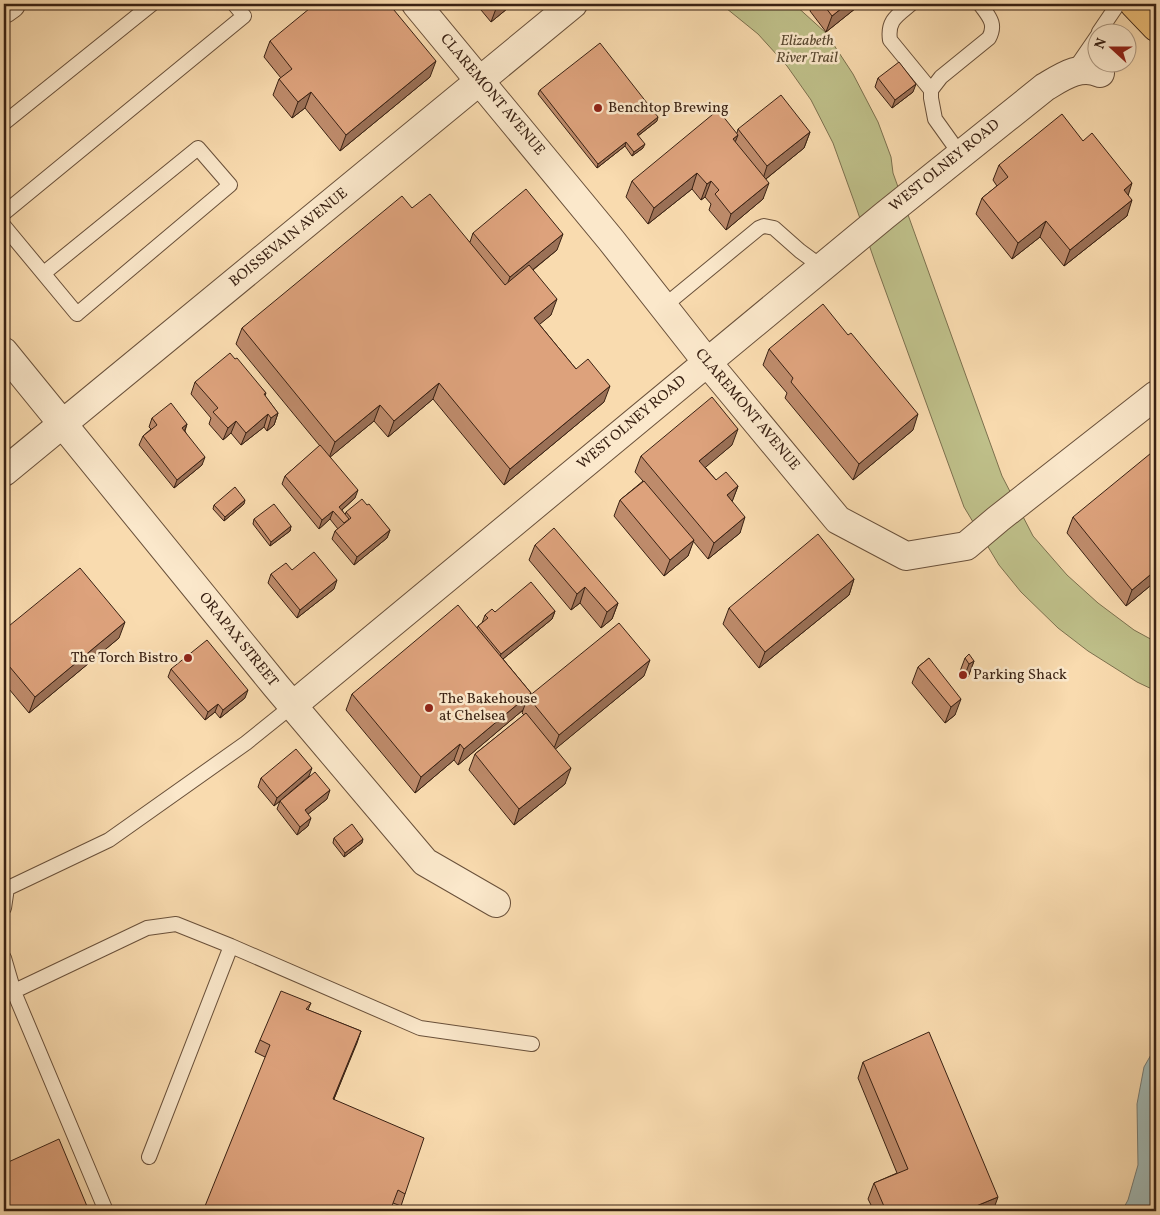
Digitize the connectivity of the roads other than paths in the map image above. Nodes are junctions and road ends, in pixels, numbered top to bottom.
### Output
1 (11, 4) edge
2 (152, 4) edge
3 (234, 4) edge
4 (416, 4) edge
5 (573, 4) edge
6 (911, 4) edge
7 (980, 4) edge
8 (1118, 4) edge
9 (1134, 4) edge
10 (4, 10) edge
11 (1152, 18) edge
12 (1106, 22) edge
13 (1088, 49) edge
14 (1073, 71) junction
15 (1100, 73) dead end
16 (480, 81) junction
17 (931, 90) junction
18 (4, 123) edge
19 (960, 154) junction
20 (4, 213) edge
21 (4, 226) edge
22 (822, 267) junction
23 (44, 273) junction
24 (663, 307) junction
25 (4, 352) edge
26 (707, 362) junction
27 (1156, 395) edge
28 (62, 424) junction
29 (4, 472) edge
30 (292, 706) junction
31 (6, 889) edge
32 (496, 903) dead end
33 (4, 908) edge
34 (231, 946) junction
35 (4, 958) edge
36 (9, 994) edge
37 (532, 1044) dead end
38 (150, 1157) dead end
39 (106, 1211) edge

1 - 10 street
2 - 18 lane
3 - 20 lane
4 - 16 street, CLAREMONT AVENUE
5 - 16 street, BOISSEVAIN AVENUE
6 - 17 lane
7 - 17 lane
8 - 12 lane
9 - 11 highway
13 - 14 lane
14 - 15 street
14 - 19 street, WEST OLNEY ROAD
16 - 24 street, CLAREMONT AVENUE
16 - 28 street, BOISSEVAIN AVENUE
17 - 19 lane
19 - 22 street, WEST OLNEY ROAD
21 - 23 lane
22 - 24 lane
22 - 26 street, WEST OLNEY ROAD
23 - 23 lane
24 - 26 street, CLAREMONT AVENUE
25 - 28 street, ORAPAX STREET
26 - 27 street, CLAREMONT AVENUE
26 - 30 street, WEST OLNEY ROAD
28 - 29 street, BOISSEVAIN AVENUE
28 - 30 street, ORAPAX STREET
30 - 31 lane
30 - 32 street, ORAPAX STREET
31 - 33 lane
34 - 36 lane
34 - 37 lane
34 - 38 lane
35 - 36 lane
36 - 39 lane

